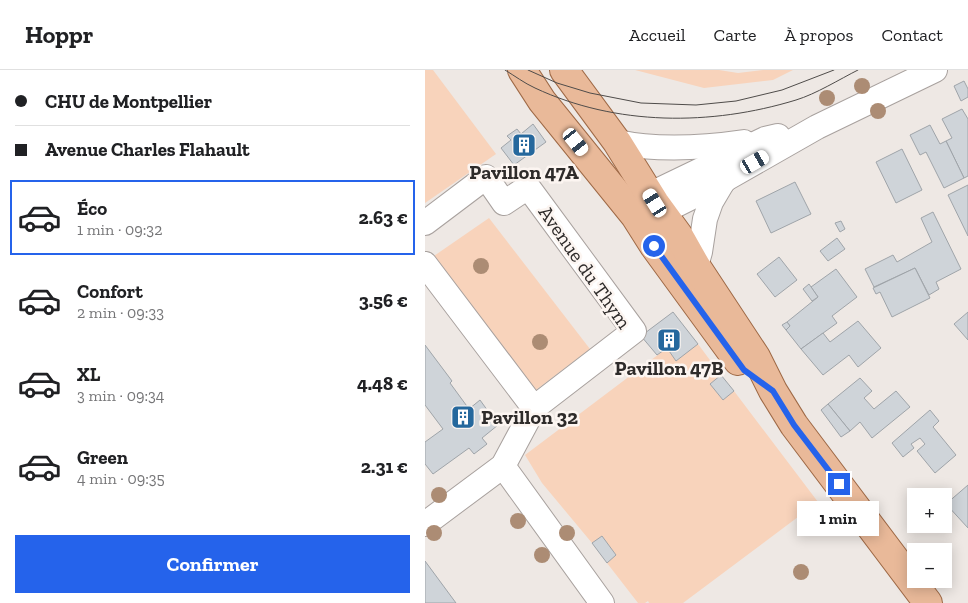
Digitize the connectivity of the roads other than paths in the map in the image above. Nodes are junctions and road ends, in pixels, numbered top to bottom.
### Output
1 (522, 70) edge
2 (564, 70) edge
3 (935, 70) edge
4 (817, 127) junction
5 (765, 139) junction
6 (617, 142) junction
7 (724, 180) junction
8 (645, 210) junction
9 (425, 223) edge
10 (425, 264) edge
11 (696, 266) junction
12 (773, 391) junction
13 (534, 408) junction
14 (503, 466) junction
15 (425, 524) edge
16 (602, 603) edge
17 (928, 603) edge

1 - 8 main road
2 - 6 main road
3 - 4 street
4 - 5 street
4 - 7 street
5 - 6 street
5 - 8 street
6 - 8 main road
7 - 8 street
7 - 11 street
8 - 11 main road
8 - 12 main road
9 - 13 street, Avenue du Thym
10 - 13 street
11 - 12 main road
12 - 17 main road
13 - 14 street
14 - 15 street
14 - 16 street

